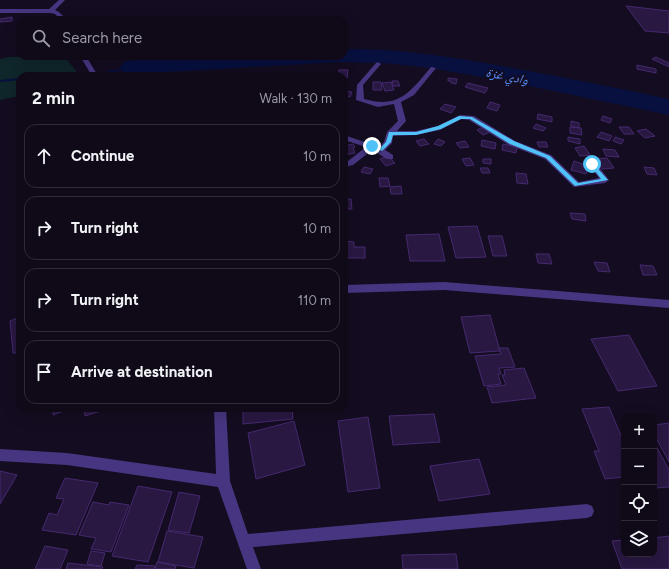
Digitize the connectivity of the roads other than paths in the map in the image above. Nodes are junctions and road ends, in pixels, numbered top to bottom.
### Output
1 (62, 0) edge
2 (0, 11) edge
3 (50, 11) junction
4 (60, 16) edge
5 (86, 60) edge
6 (378, 64) dead end
7 (433, 68) dead end
8 (93, 72) edge
9 (397, 101) junction
10 (390, 134) junction
11 (348, 138) edge
12 (372, 146) junction
13 (380, 150) junction
14 (390, 157) dead end
15 (348, 163) edge
16 (592, 164) dead end
17 (348, 289) edge
18 (669, 304) edge
19 (220, 412) edge
20 (0, 455) edge
21 (223, 481) junction
22 (587, 511) dead end
23 (244, 541) junction
24 (254, 569) edge

1 - 3 street
2 - 3 street
3 - 4 street
5 - 8 street
6 - 9 street
7 - 9 street
9 - 10 street
10 - 13 street
10 - 16 street
11 - 12 street
12 - 13 street
12 - 15 street
13 - 14 street
17 - 18 street
19 - 21 street
20 - 21 street
21 - 23 street
22 - 23 street
23 - 24 street

